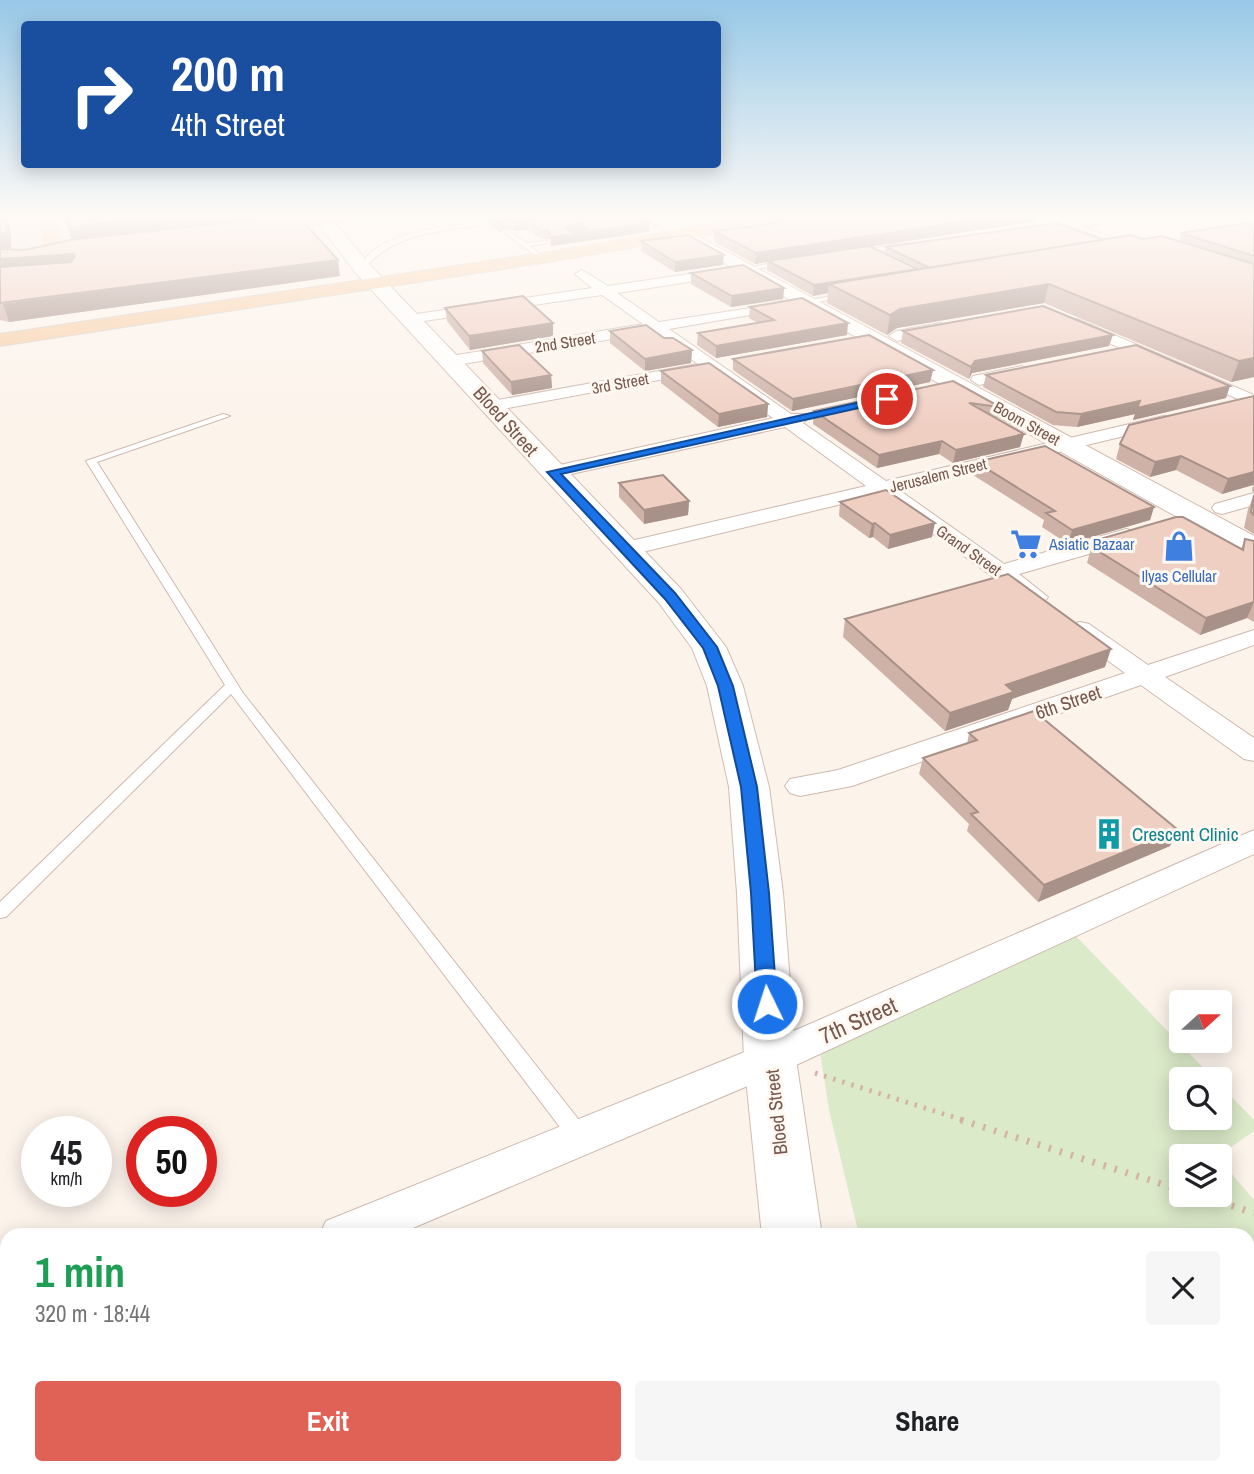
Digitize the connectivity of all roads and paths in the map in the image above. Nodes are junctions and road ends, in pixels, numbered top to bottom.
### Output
1 (352, 287) edge
2 (380, 287) edge
3 (600, 287) edge
4 (626, 287) edge
5 (777, 287) edge
6 (604, 290) junction
7 (856, 293) edge
8 (805, 302) junction
9 (410, 319) junction
10 (1066, 319) edge
11 (961, 324) edge
12 (88, 327) junction
13 (656, 327) junction
14 (897, 336) edge
15 (871, 338) junction
16 (0, 340) edge
17 (851, 342) edge
18 (1134, 349) junction
19 (0, 354) edge
20 (1108, 354) edge
21 (451, 361) junction
22 (738, 362) edge
23 (712, 367) junction
24 (1043, 367) edge
25 (967, 382) junction
26 (923, 391) edge
27 (1253, 401) edge
28 (492, 406) junction
29 (1225, 406) edge
30 (815, 415) edge
31 (226, 416) dead end
32 (1185, 416) edge
33 (788, 420) junction
34 (1065, 444) junction
35 (553, 472) junction
36 (883, 488) junction
37 (1254, 499) edge
38 (1209, 512) junction
39 (1254, 548) edge
40 (626, 549) junction
41 (1001, 572) junction
42 (1254, 637) edge
43 (1145, 675) junction
44 (232, 685) junction
45 (1254, 752) edge
46 (800, 786) dead end
47 (1254, 841) edge
48 (0, 912) edge
49 (771, 1059) junction
50 (579, 1138) junction
51 (1169, 1185) edge
52 (1232, 1206) edge
53 (1254, 1213) edge
54 (360, 1228) edge
55 (791, 1228) edge

1 - 12 main road
2 - 9 main road, Bloed Street
3 - 6 street, Grand Street
4 - 6 street
5 - 8 main road, Boom Street
6 - 9 street
6 - 13 street, Grand Street
7 - 8 lane, 2nd Street
8 - 13 street, 2nd Street
8 - 15 main road, Boom Street
9 - 21 main road, Bloed Street
10 - 18 street
11 - 14 street
12 - 16 main road
12 - 19 main road
13 - 21 street, 2nd Street
13 - 23 street, Grand Street
15 - 17 street
15 - 25 main road, Boom Street
18 - 20 street
18 - 27 street
21 - 28 main road, Bloed Street
22 - 23 street, 3rd Street
23 - 28 street, 3rd Street
23 - 33 street, Grand Street
24 - 25 street
25 - 26 street
25 - 34 main road, Boom Street
27 - 29 street
28 - 35 main road, Bloed Street
30 - 33 street
31 - 44 lane
32 - 34 street, Jerusalem Street
33 - 35 street
33 - 36 street, Grand Street
34 - 36 street, Jerusalem Street
34 - 38 main road, Boom Street
35 - 40 main road, Bloed Street
36 - 40 street, Jerusalem Street
36 - 41 street, Grand Street
37 - 38 street
38 - 39 main road, Boom Street
38 - 41 street
40 - 49 main road, Bloed Street
41 - 43 street, Grand Street
42 - 43 street, 6th Street
43 - 45 street, Grand Street
43 - 46 street, 6th Street
44 - 48 lane
44 - 50 lane
47 - 49 street, 7th Street
49 - 50 street, 7th Street
49 - 51 path
49 - 55 main road, Bloed Street
50 - 54 street, 7th Street
52 - 53 path

